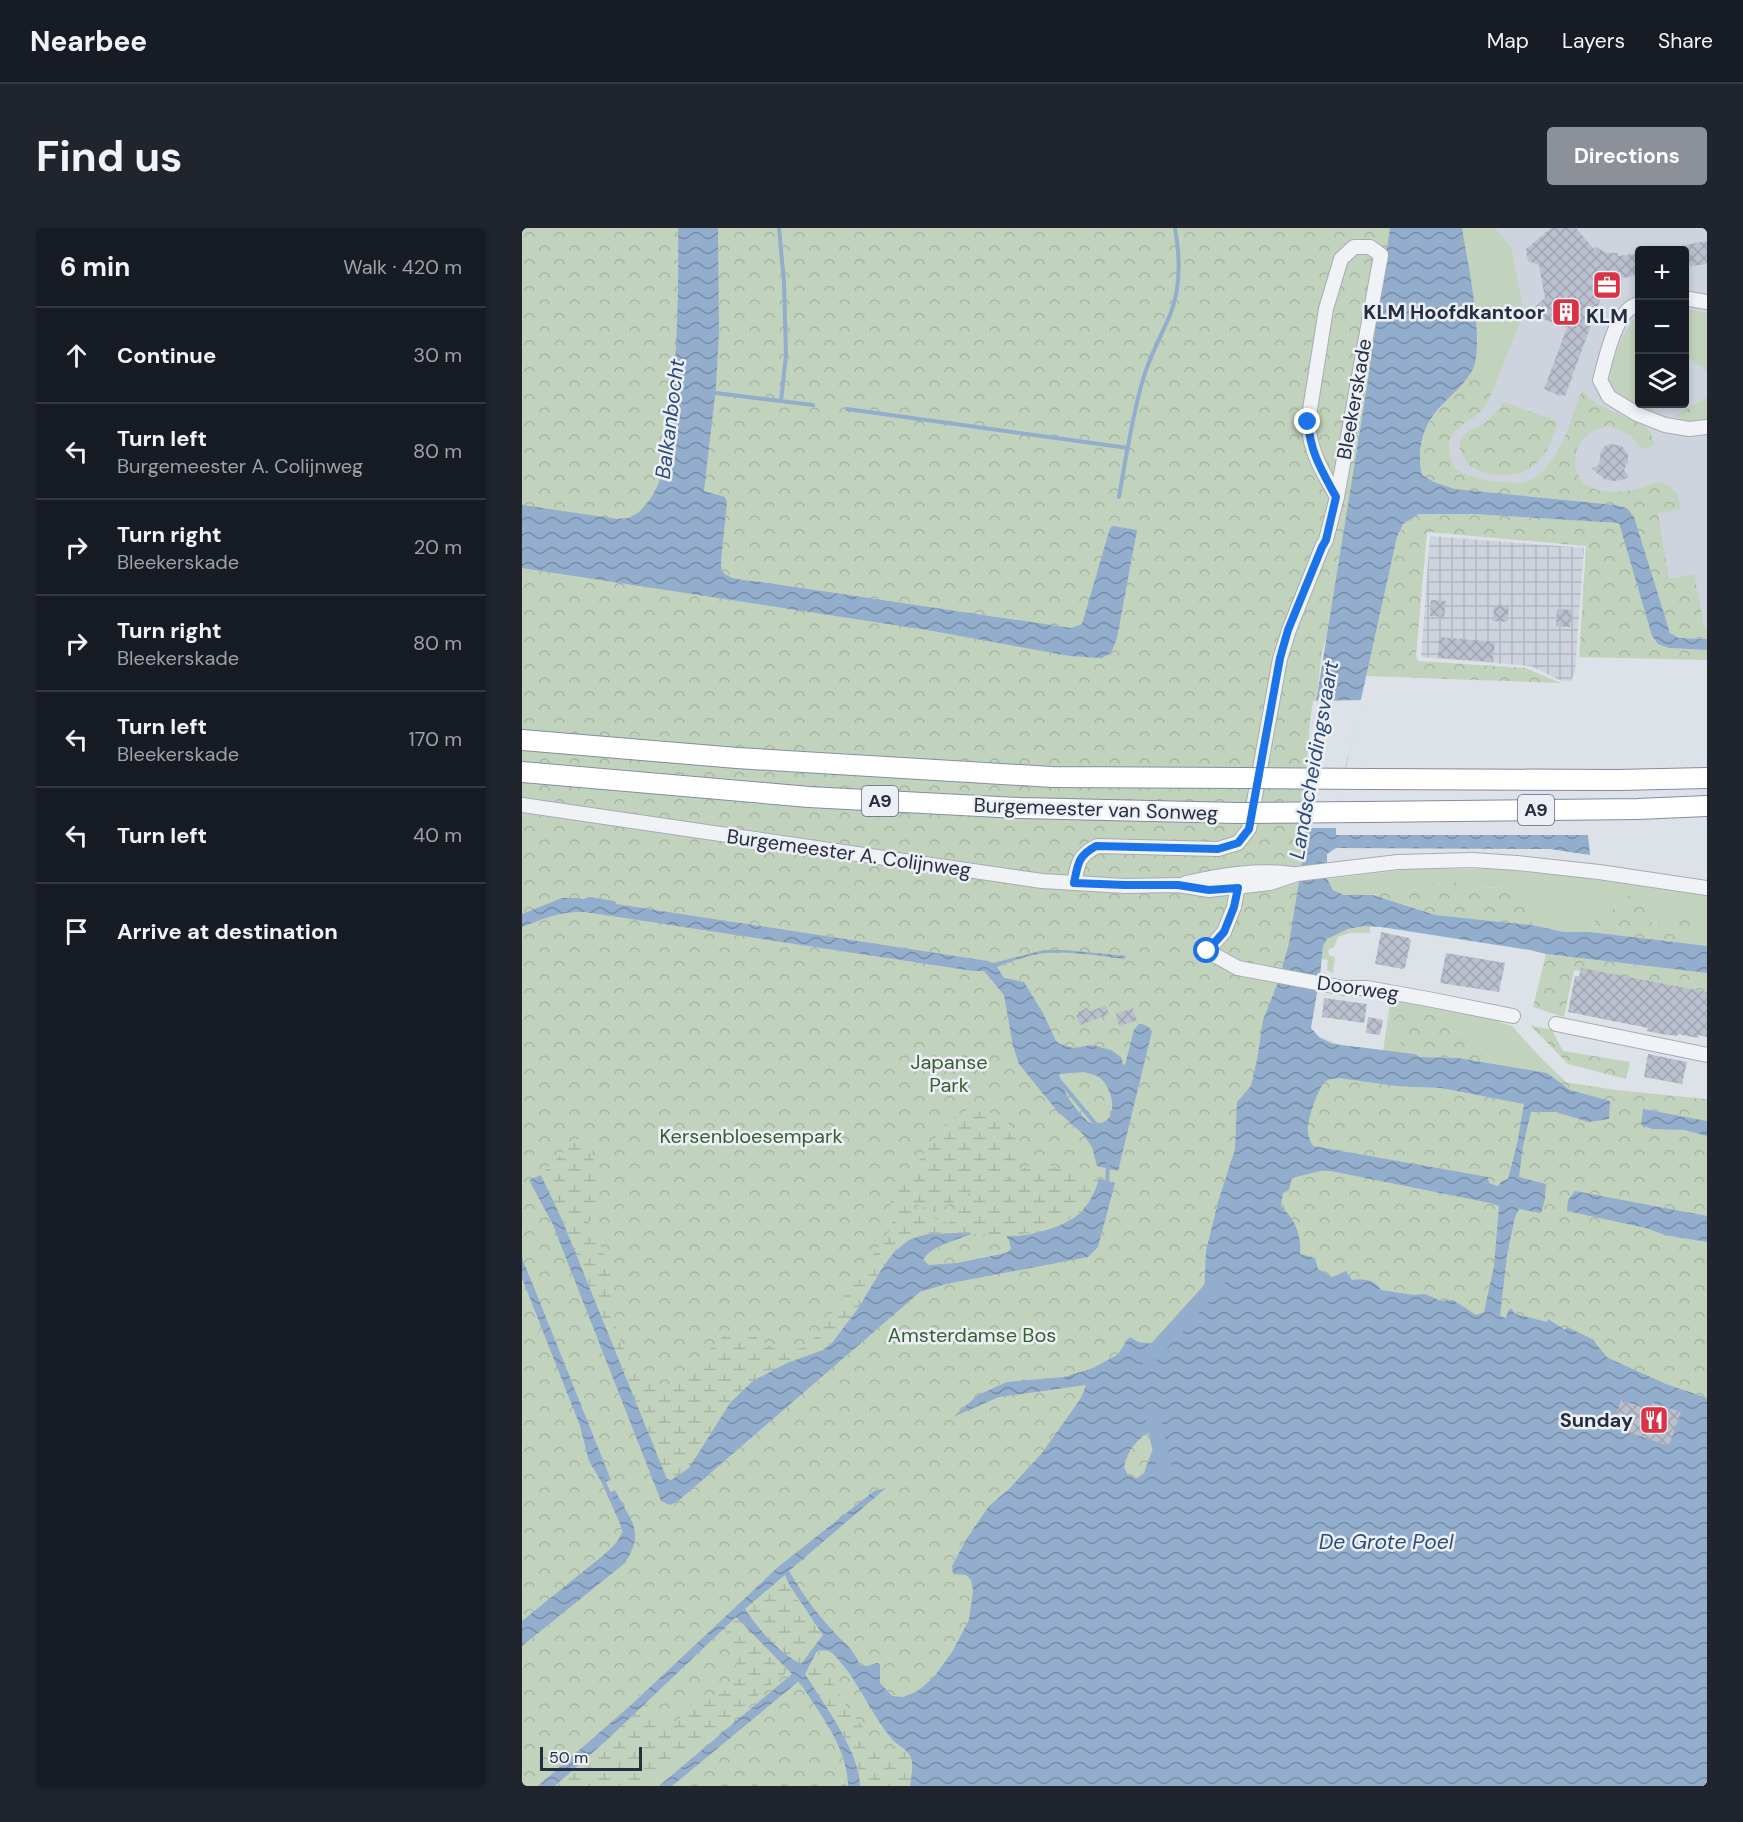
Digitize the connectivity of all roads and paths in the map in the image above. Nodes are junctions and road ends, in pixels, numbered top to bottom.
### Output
1 (1689, 299) edge
2 (1707, 302) edge
3 (1635, 305) edge
4 (1707, 428) edge
5 (1336, 497) junction
6 (522, 740) edge
7 (522, 772) edge
8 (1707, 778) edge
9 (522, 805) edge
10 (1707, 806) edge
11 (1239, 881) junction
12 (1074, 883) junction
13 (1707, 888) edge
14 (1513, 1016) dead end
15 (1556, 1024) dead end
16 (1707, 1055) edge

1 - 2 street
3 - 4 street
5 - 5 street, Bleekerskade
5 - 12 street, Bleekerskade
6 - 8 highway, Burgemeester van Sonweg / A9, bridge
7 - 10 highway, Burgemeester van Sonweg / A9, bridge
9 - 12 street, Burgemeester A. Colijnweg
11 - 12 street, Burgemeester A. Colijnweg
11 - 13 street, Burgemeester A. Colijnweg
11 - 14 street, Doorweg
15 - 16 street

